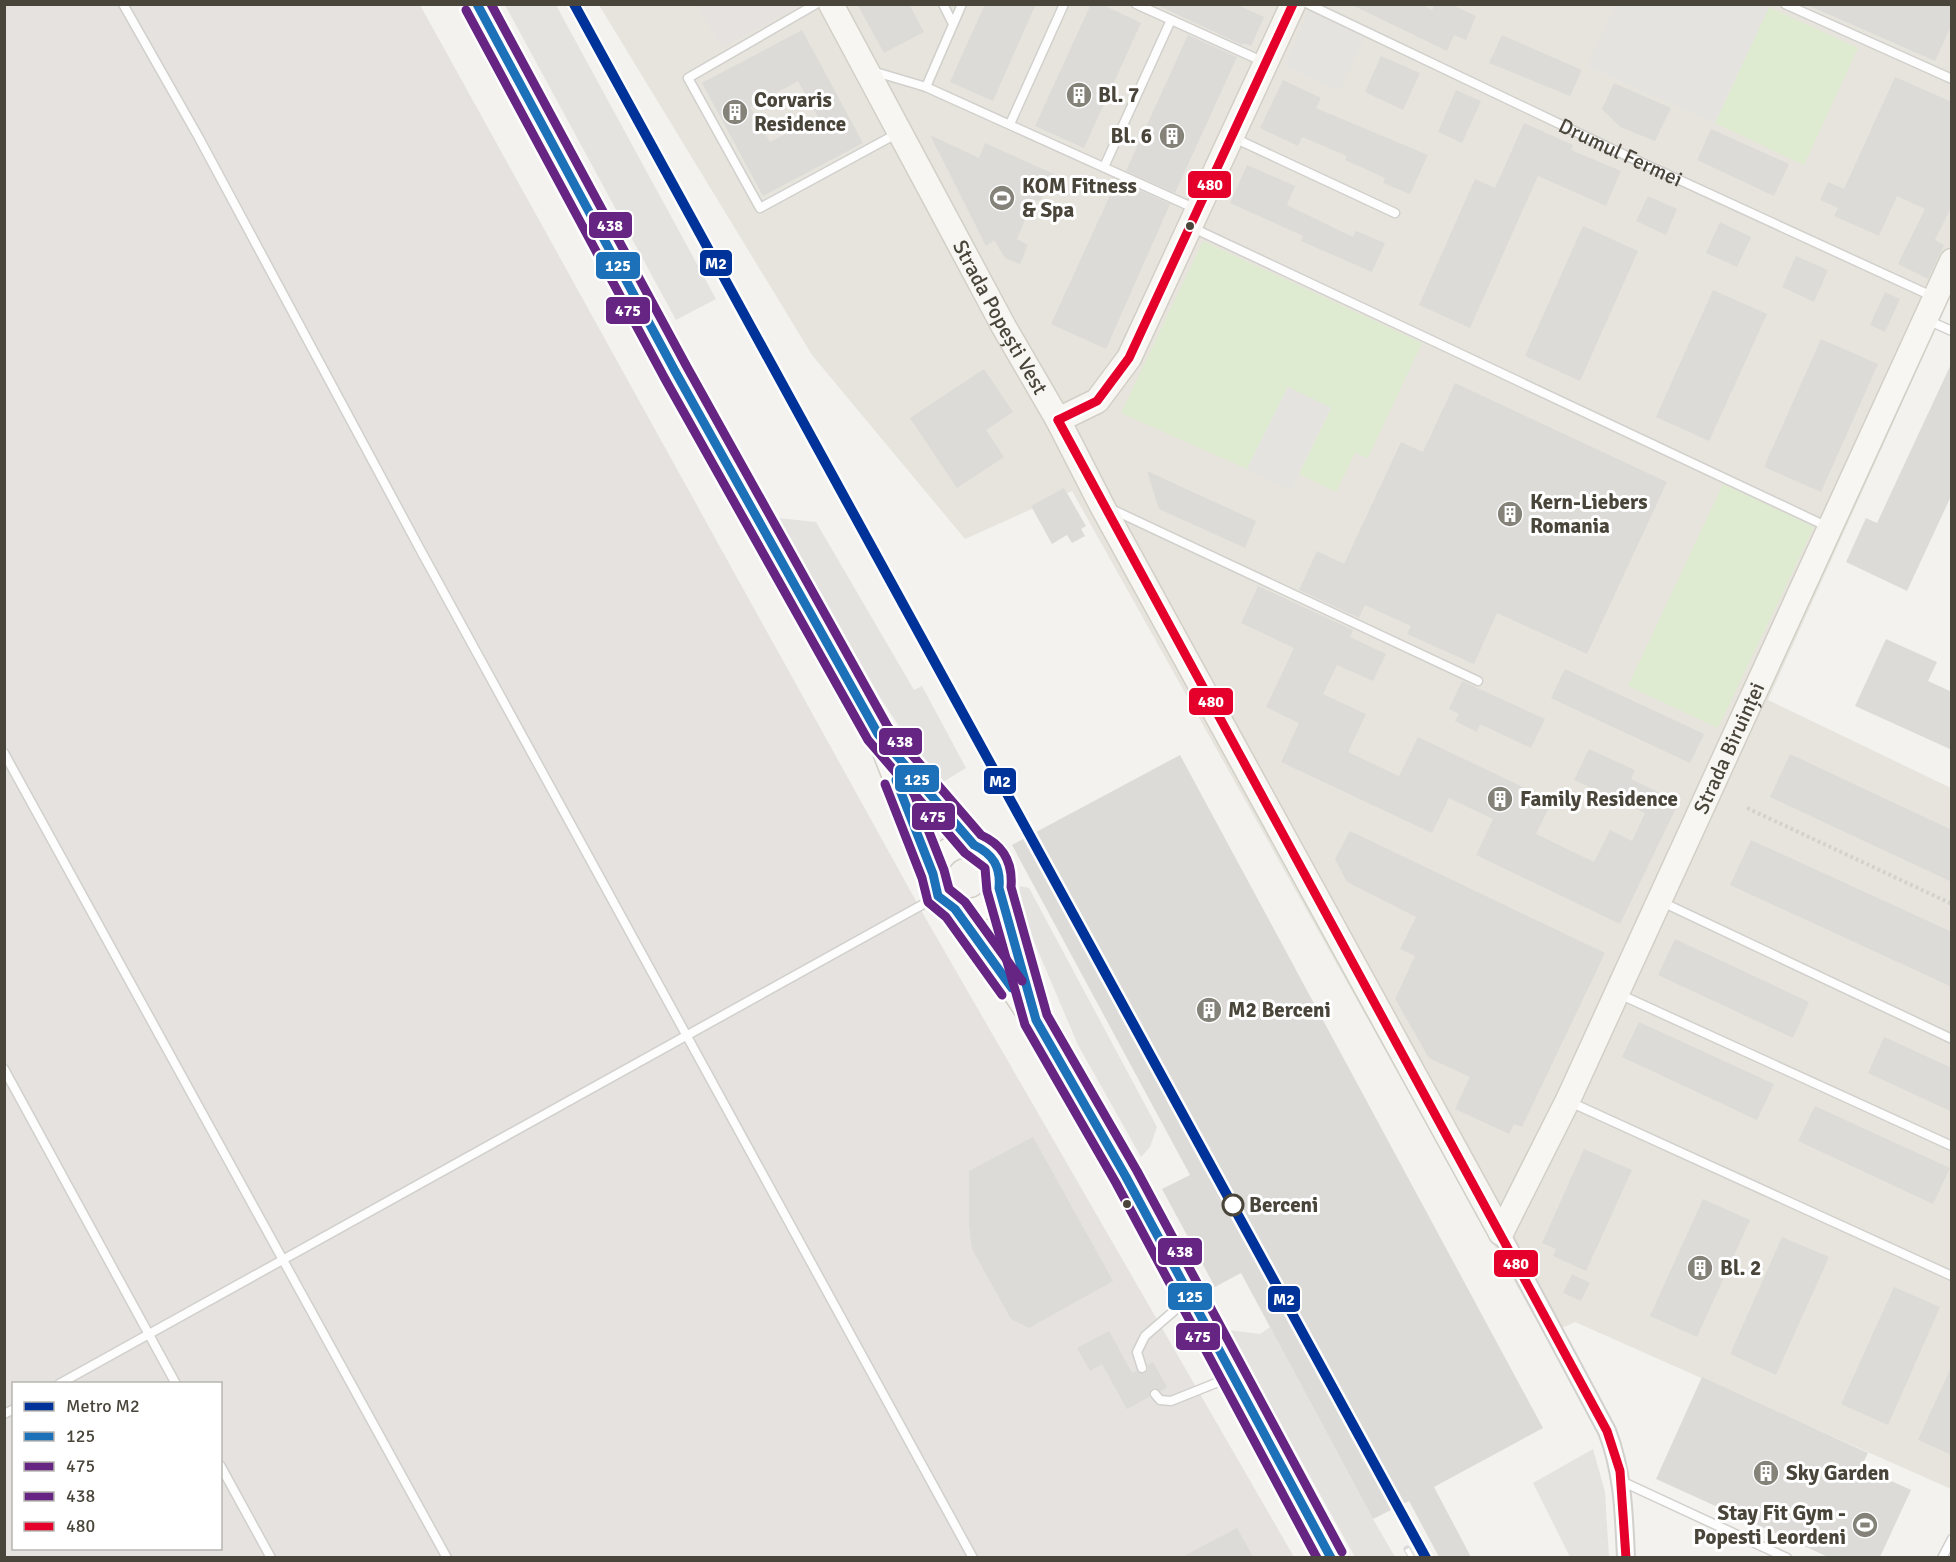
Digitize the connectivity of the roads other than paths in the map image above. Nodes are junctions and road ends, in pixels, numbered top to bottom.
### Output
1 (123, 4) edge
2 (477, 4) edge
3 (816, 4) edge
4 (831, 4) edge
5 (943, 4) edge
6 (962, 4) edge
7 (1064, 4) edge
8 (1136, 4) edge
9 (1293, 4) edge
10 (1308, 4) edge
11 (1785, 4) edge
12 (1171, 20) junction
13 (953, 24) junction
14 (1266, 63) junction
15 (865, 70) junction
16 (1952, 79) edge
17 (926, 87) junction
18 (1010, 124) junction
19 (899, 133) junction
20 (1232, 137) junction
21 (1104, 166) junction
22 (1395, 213) dead end
23 (1194, 218) junction
24 (1952, 261) edge
25 (1930, 308) junction
26 (1952, 331) edge
27 (1058, 420) junction
28 (1101, 504) junction
29 (1830, 528) junction
30 (1478, 681) dead end
31 (878, 734) junction
32 (4, 753) edge
33 (974, 845) junction
34 (999, 888) junction
35 (942, 893) junction
36 (1659, 901) junction
37 (1617, 993) junction
38 (1035, 1020) junction
39 (688, 1035) junction
40 (1952, 1039) edge
41 (4, 1070) edge
42 (1568, 1100) junction
43 (1952, 1146) edge
44 (1501, 1233) junction
45 (282, 1260) junction
46 (1952, 1276) edge
47 (1191, 1297) junction
48 (149, 1334) junction
49 (1142, 1368) dead end
50 (1233, 1376) junction
51 (61, 1382) edge
52 (175, 1382) edge
53 (1155, 1394) dead end
54 (222, 1469) edge
55 (1621, 1481) junction
56 (1952, 1539) edge
57 (271, 1557) edge
58 (447, 1557) edge
59 (973, 1557) edge
60 (1331, 1557) edge
61 (1626, 1557) edge
62 (1787, 1557) edge
63 (1942, 1557) edge

1 - 39 lane
2 - 31 street
3 - 19 lane
4 - 15 street, Strada Popești Vest
5 - 13 lane
6 - 13 lane
7 - 18 lane
8 - 12 lane
9 - 14 street
10 - 25 lane, Drumul Fermei
11 - 16 lane
12 - 14 lane
12 - 21 lane
13 - 17 lane
14 - 20 street
15 - 17 lane
15 - 19 street, Strada Popești Vest
17 - 18 lane
18 - 21 lane
19 - 27 street, Strada Popești Vest
20 - 22 lane
20 - 23 street
21 - 23 lane
23 - 27 street
23 - 29 lane
24 - 25 street, Strada Biruinței
25 - 26 lane, Drumul Fermei
25 - 29 street, Strada Biruinței
27 - 28 street, Strada Popești Vest
28 - 30 lane
28 - 44 street, Strada Popești Vest
29 - 36 street, Strada Biruinței
31 - 33 street
31 - 35 street
32 - 45 lane
33 - 34 street
33 - 35 street
34 - 35 street
34 - 38 street
35 - 38 street
35 - 39 lane
36 - 37 street, Strada Biruinței
36 - 40 lane
37 - 42 street, Strada Biruinței
37 - 43 lane
38 - 47 street
39 - 45 lane
39 - 59 lane
41 - 48 lane
42 - 44 street, Strada Biruinței
42 - 46 lane
44 - 55 street, Strada Popești Vest
45 - 48 lane
45 - 58 lane
47 - 49 lane
47 - 50 street
48 - 51 lane
48 - 52 lane
50 - 53 lane
50 - 60 street
54 - 57 lane
55 - 61 street, Strada Popești Vest
55 - 62 lane
56 - 63 lane

